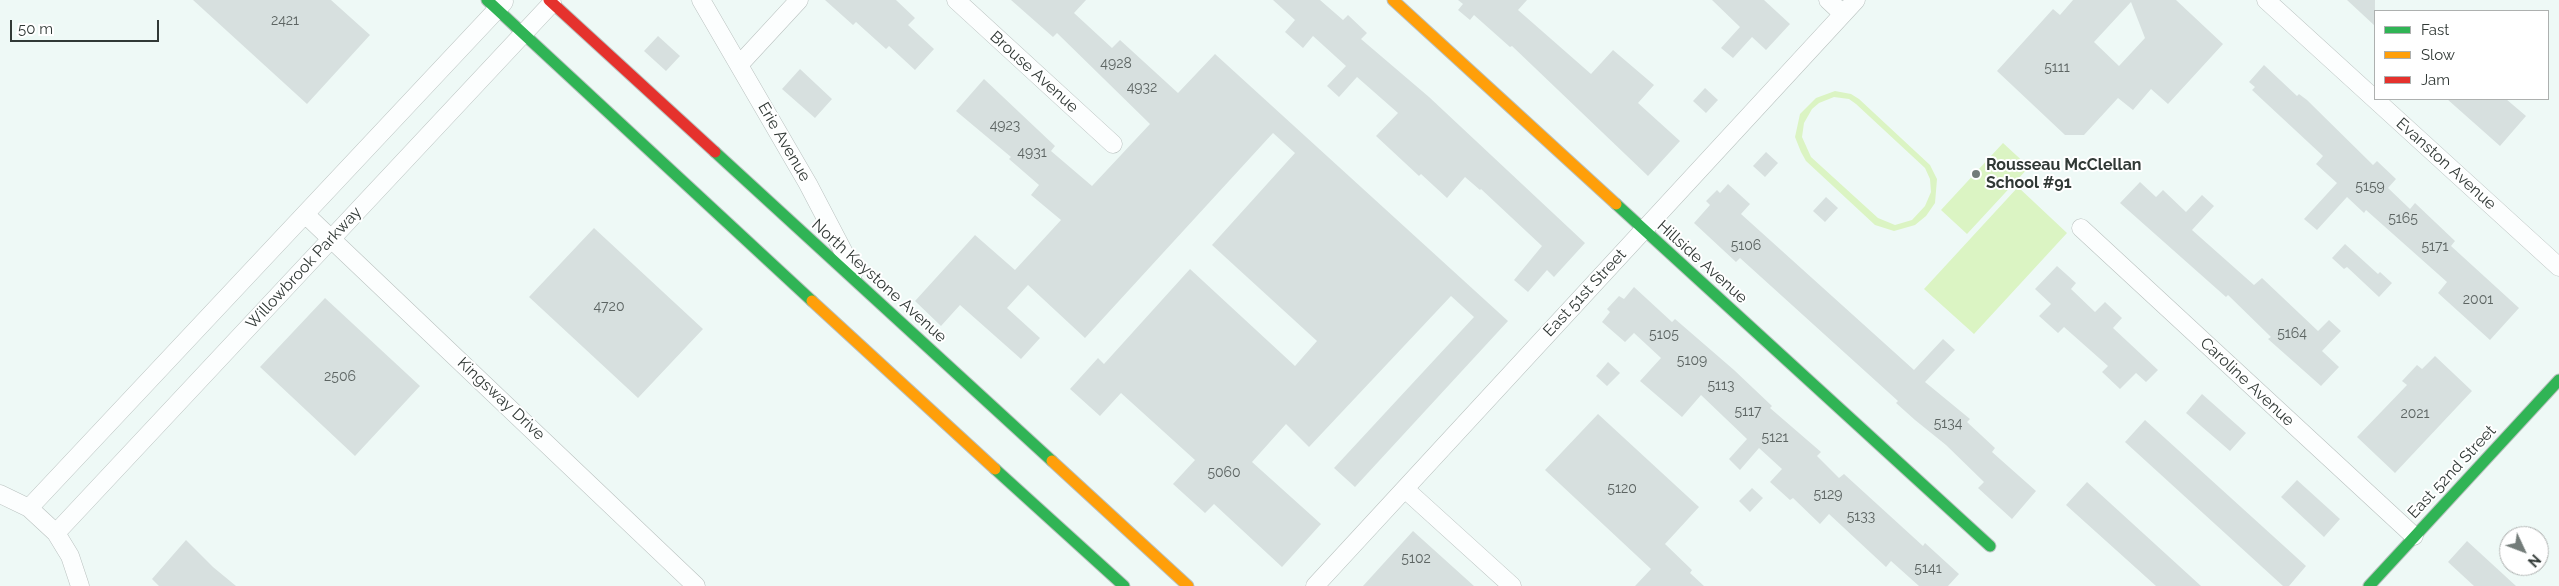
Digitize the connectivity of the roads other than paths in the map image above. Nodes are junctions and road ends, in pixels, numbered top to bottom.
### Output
1 (701, 0) edge
2 (799, 0) edge
3 (956, 0) edge
4 (1392, 0) edge
5 (1828, 0) edge
6 (1856, 0) edge
7 (2266, 0) edge
8 (550, 1) edge
9 (497, 3) edge
10 (1843, 14) junction
11 (523, 33) junction
12 (739, 65) junction
13 (2374, 98) edge
14 (2376, 100) edge
15 (1113, 144) dead end
16 (305, 214) junction
17 (2081, 228) dead end
18 (1643, 230) junction
19 (331, 238) junction
20 (2559, 267) edge
21 (861, 286) junction
22 (2559, 380) edge
23 (1405, 489) junction
24 (0, 494) edge
25 (29, 508) junction
26 (56, 533) junction
27 (2414, 536) junction
28 (1990, 546) dead end
29 (80, 586) edge
30 (696, 586) edge
31 (1124, 586) edge
32 (1188, 586) edge
33 (1315, 586) edge
34 (1512, 586) edge
35 (2369, 586) edge

1 - 12 street, Erie Avenue
2 - 12 street
3 - 15 street, Brouse Avenue
4 - 18 main road, Hillside Avenue
5 - 10 street
6 - 10 street, East 51st Street
7 - 13 street, Evanston Avenue
8 - 11 street, Willowbrook Parkway
8 - 21 main road, North Keystone Avenue
9 - 11 main road
9 - 16 street
10 - 18 street, East 51st Street
11 - 19 street, Willowbrook Parkway
11 - 31 main road
12 - 21 street, Erie Avenue
14 - 20 street, Evanston Avenue
16 - 19 street, Kingsway Drive
16 - 25 street
17 - 27 street, Caroline Avenue
18 - 23 street, East 51st Street
18 - 28 main road, Hillside Avenue
19 - 26 street, Willowbrook Parkway
19 - 30 street, Kingsway Drive
21 - 32 main road, North Keystone Avenue
22 - 27 main road, East 52nd Street
23 - 33 street, East 51st Street
23 - 34 street
24 - 25 street
25 - 26 street
26 - 29 street
27 - 35 main road, East 52nd Street

